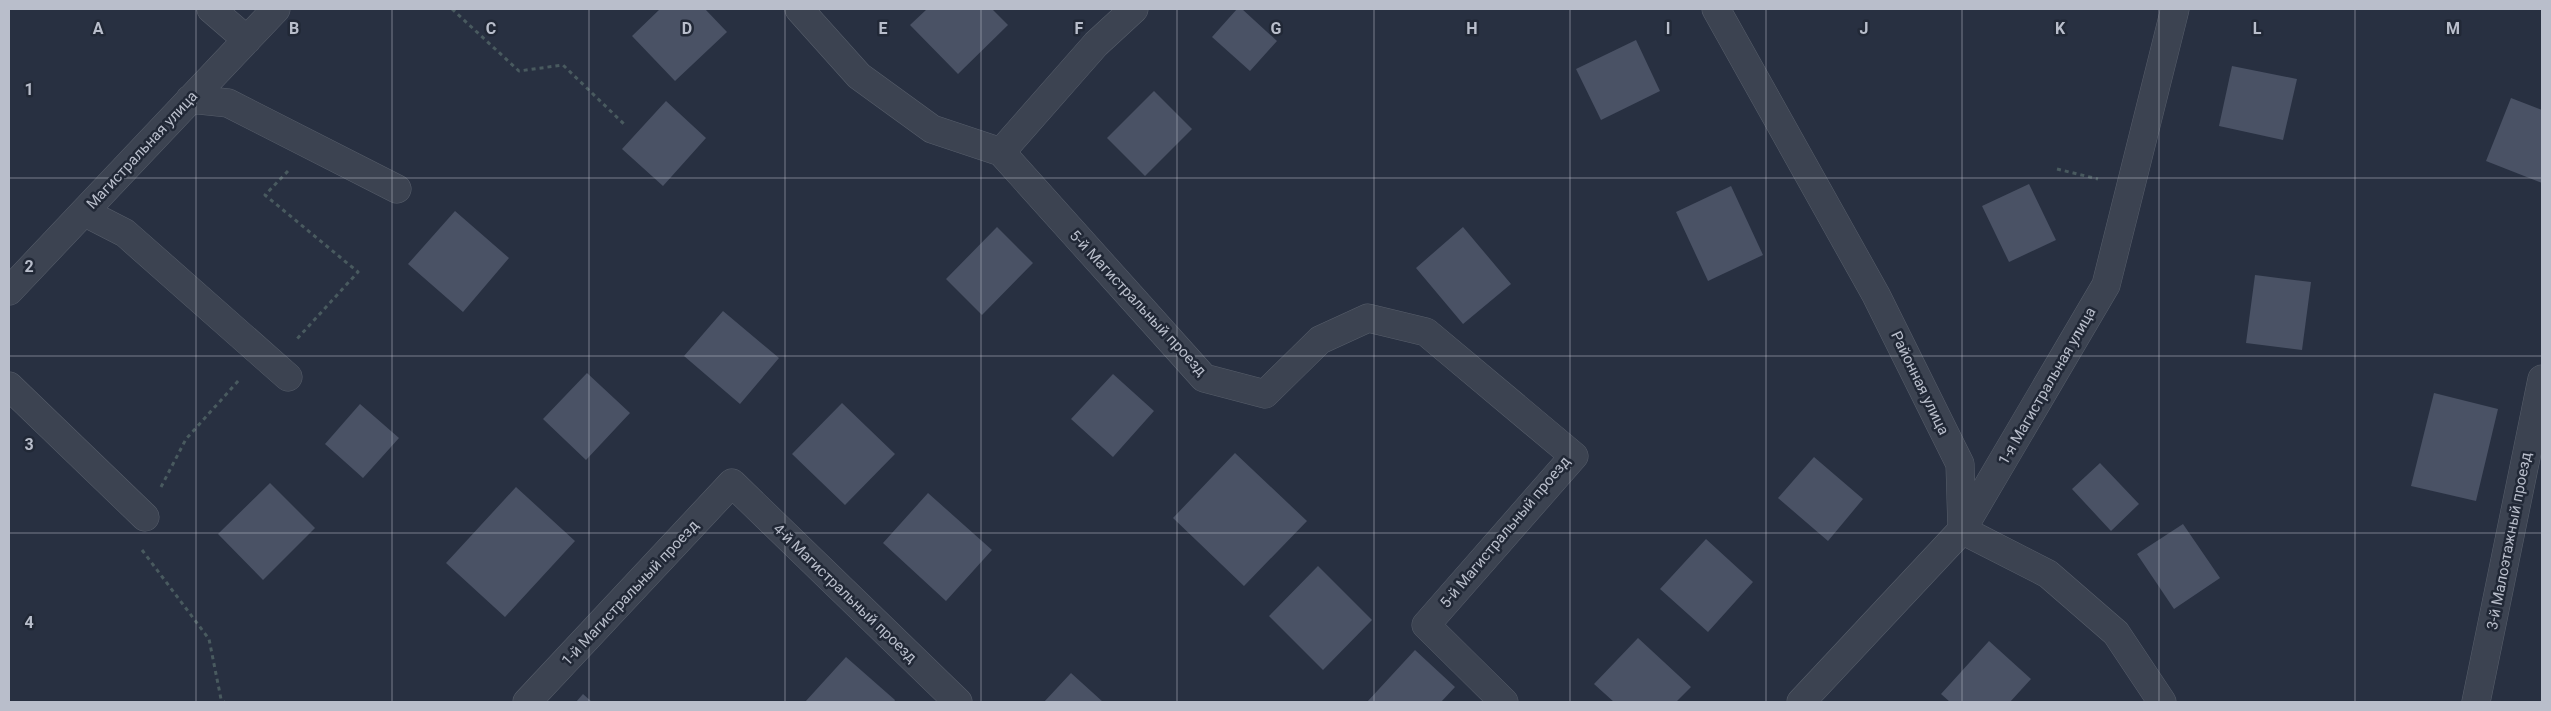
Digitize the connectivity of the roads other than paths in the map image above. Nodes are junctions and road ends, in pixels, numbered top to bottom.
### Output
1 (211, 9) edge
2 (276, 9) edge
3 (799, 9) edge
4 (1134, 9) edge
5 (1716, 9) edge
6 (2175, 9) edge
7 (247, 40) junction
8 (190, 99) junction
9 (1001, 152) junction
10 (397, 190) dead end
11 (84, 212) junction
12 (9, 291) edge
13 (275, 365) road end
14 (2542, 379) edge
15 (9, 386) edge
16 (732, 483) joint
17 (145, 517) road end
18 (1962, 530) junction
19 (527, 702) edge
20 (958, 702) edge
21 (1504, 702) edge
22 (1802, 702) edge
23 (2162, 702) edge
24 (2476, 702) edge

1 - 7 street
2 - 7 street, Магистральная улица
3 - 9 street, 5-й Магистральный проезд
4 - 9 street
5 - 18 street, Районная улица
6 - 18 street, 1-я Магистральная улица
7 - 8 street, Магистральная улица
8 - 10 street
8 - 11 street, Магистральная улица
9 - 21 street, 5-й Магистральный проезд
11 - 12 street, Магистральная улица
11 - 13 street
14 - 24 street, 3-й Малоэтажный проезд
15 - 17 street
16 - 19 street, 1-й Магистральный проезд
16 - 20 street, 4-й Магистральный проезд
18 - 22 street, 1-я Магистральная улица
18 - 23 street

